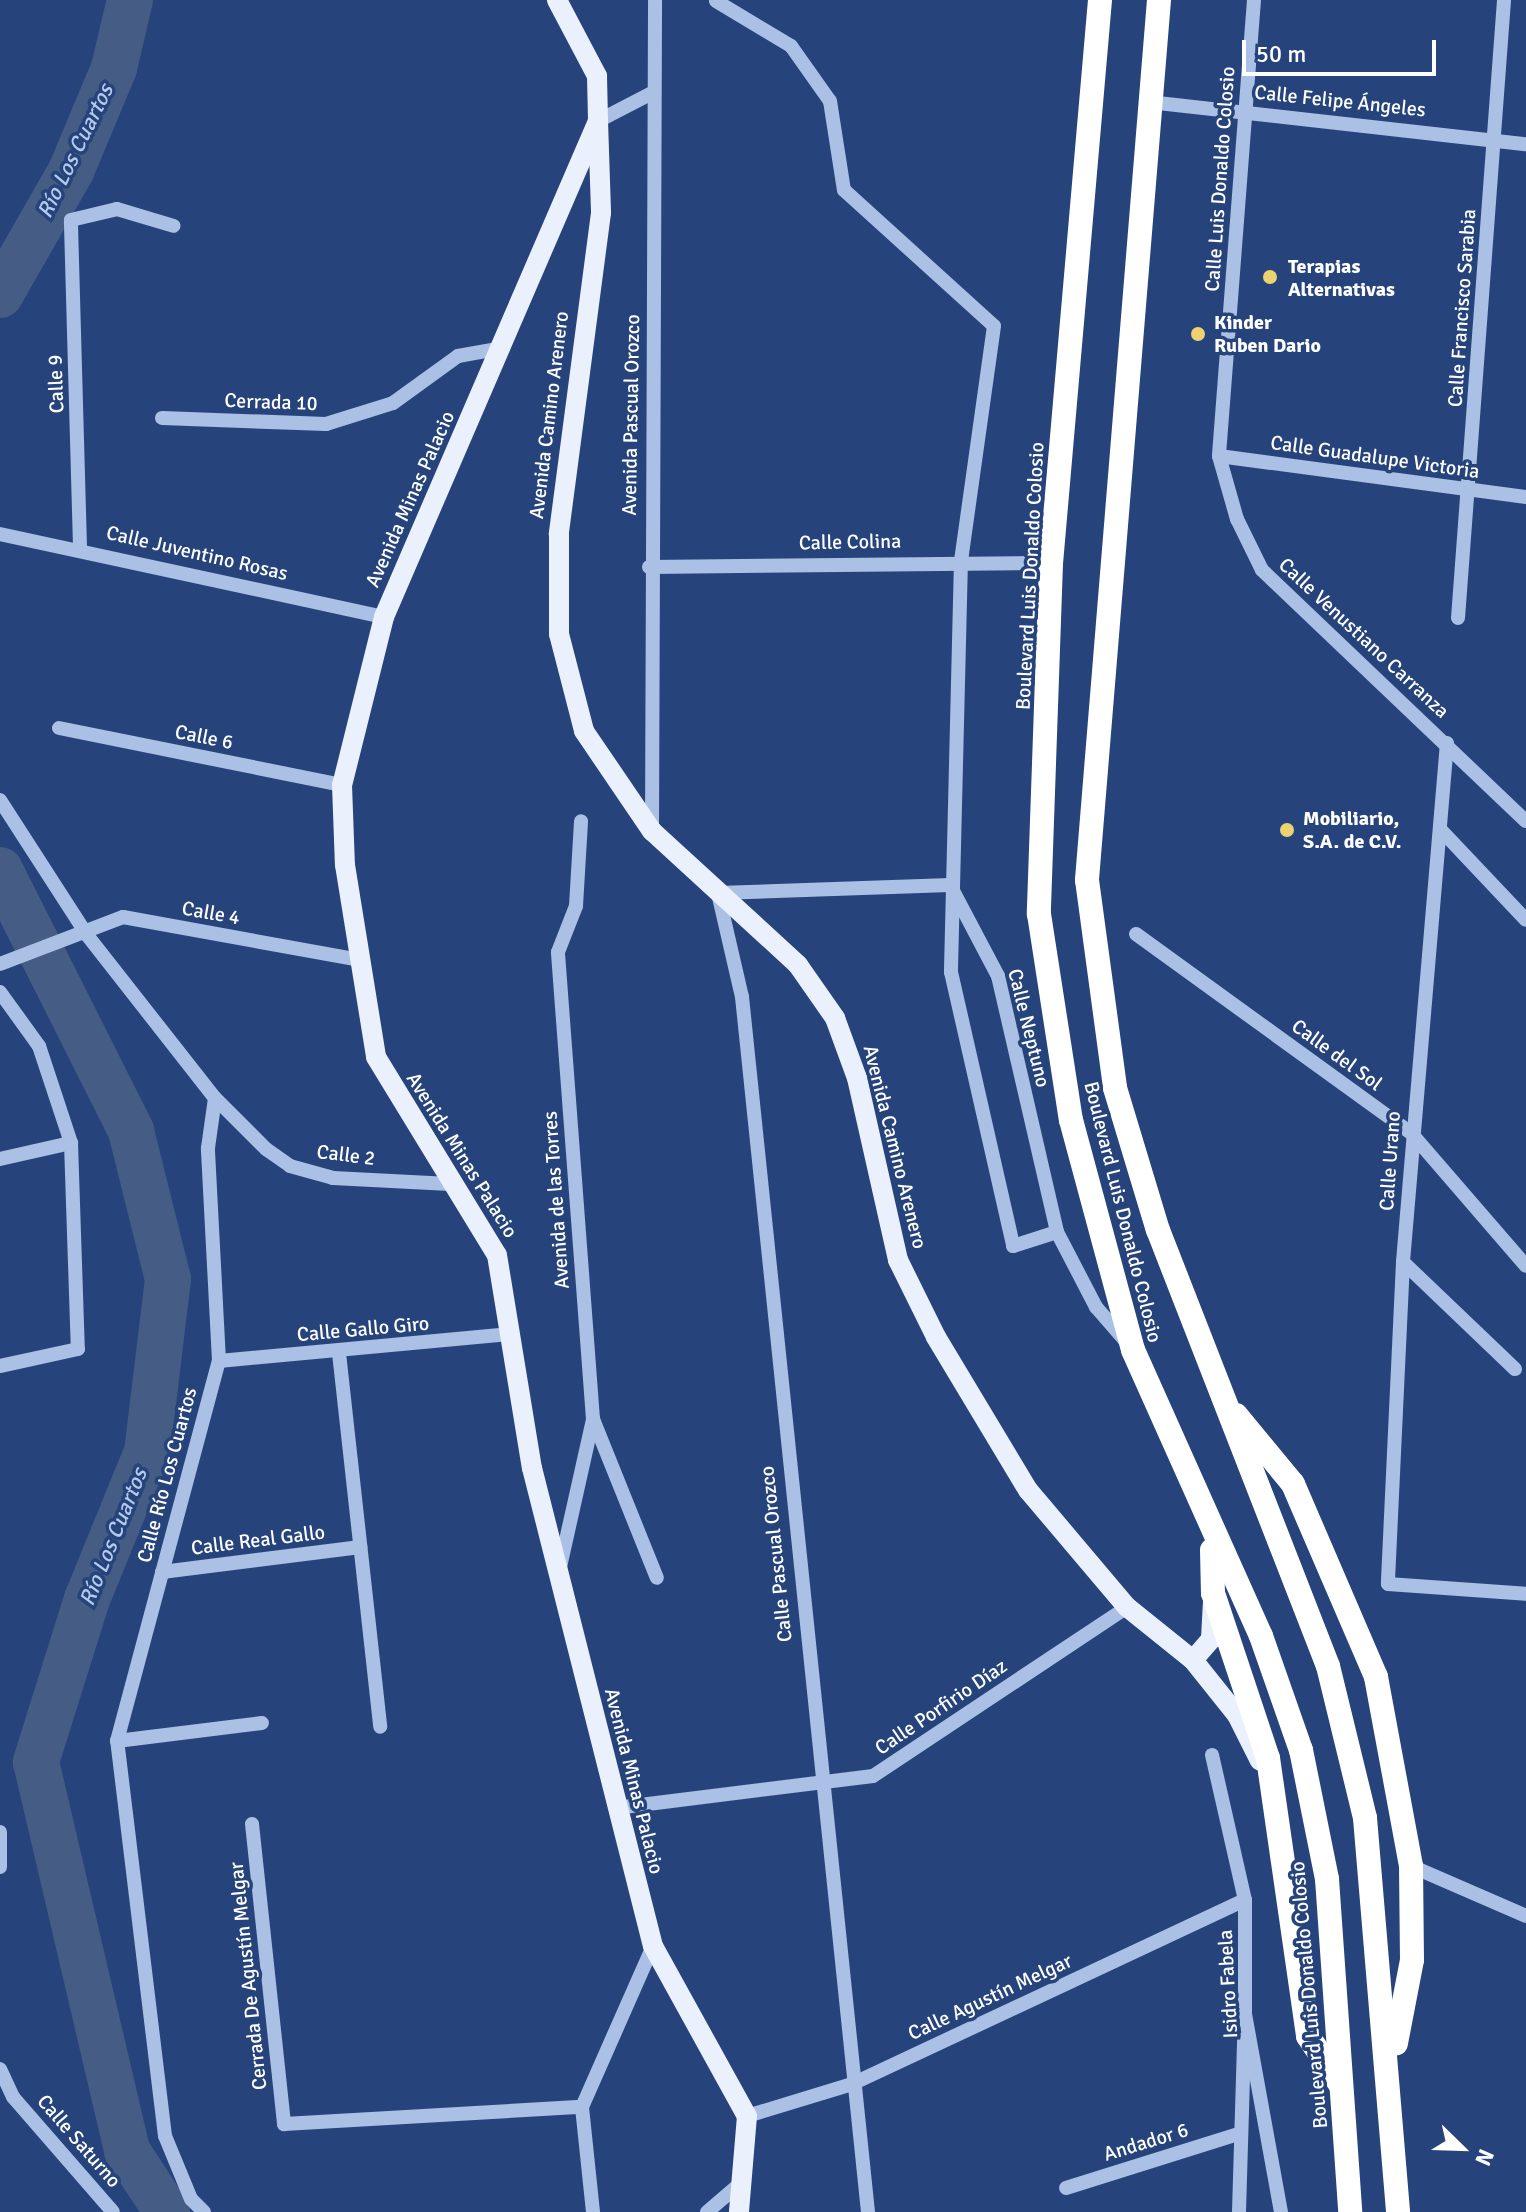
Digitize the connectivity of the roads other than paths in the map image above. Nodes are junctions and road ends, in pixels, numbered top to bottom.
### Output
1 (557, 0) edge
2 (655, 0) edge
3 (739, 0) edge
4 (1100, 0) edge
5 (1159, 0) edge
6 (1254, 0) edge
7 (1504, 0) edge
8 (712, 1) edge
9 (654, 92) junction
10 (1149, 102) junction
11 (1244, 111) junction
12 (598, 121) junction
13 (1494, 138) junction
14 (1526, 144) edge
15 (174, 226) dead end
16 (503, 348) junction
17 (162, 418) dead end
18 (1219, 456) junction
19 (1470, 490) junction
20 (1526, 497) edge
21 (0, 534) edge
22 (80, 547) junction
23 (961, 560) junction
24 (1051, 563) junction
25 (649, 567) junction
26 (384, 617) junction
27 (1458, 618) dead end
28 (59, 728) dead end
29 (1447, 743) junction
30 (342, 785) junction
31 (0, 800) edge
32 (581, 821) dead end
33 (1526, 821) edge
34 (1440, 829) junction
35 (652, 831) junction
36 (950, 885) junction
37 (718, 893) junction
38 (1526, 920) edge
39 (1136, 934) dead end
40 (87, 935) junction
41 (355, 959) junction
42 (4, 963) edge
43 (0, 992) edge
44 (215, 1098) junction
45 (1412, 1134) junction
46 (71, 1143) junction
47 (0, 1159) edge
48 (450, 1184) junction
49 (1057, 1232) junction
50 (1403, 1262) junction
51 (1526, 1266) edge
52 (511, 1334) junction
53 (1133, 1350) junction
54 (339, 1353) junction
55 (219, 1361) junction
56 (0, 1366) edge
57 (1515, 1369) dead end
58 (1226, 1403) junction
59 (593, 1419) junction
60 (1213, 1540) junction
61 (360, 1547) junction
62 (162, 1572) junction
63 (558, 1575) junction
64 (657, 1578) dead end
65 (1213, 1593) junction
66 (1526, 1594) edge
67 (1127, 1607) junction
68 (1193, 1660) junction
69 (262, 1723) dead end
70 (380, 1727) dead end
71 (117, 1741) junction
72 (1212, 1755) dead end
73 (1270, 1779) junction
74 (819, 1784) junction
75 (616, 1808) junction
76 (252, 1824) dead end
77 (0, 1832) edge
78 (1411, 1866) junction
79 (0, 1867) edge
80 (1245, 1900) junction
81 (1526, 1916) edge
82 (653, 1946) junction
83 (1245, 2014) junction
84 (0, 2069) edge
85 (1391, 2069) junction
86 (852, 2084) junction
87 (1340, 2084) junction
88 (7, 2099) edge
89 (582, 2107) junction
90 (747, 2116) junction
91 (1238, 2134) junction
92 (746, 2178) junction
93 (1066, 2188) dead end
94 (113, 2212) edge
95 (204, 2212) edge
96 (593, 2212) edge
97 (707, 2212) edge
98 (739, 2212) edge
99 (868, 2212) edge
100 (1239, 2212) edge
101 (1281, 2212) edge
102 (1350, 2212) edge
103 (1398, 2212) edge

1 - 12 main road, Avenida Minas Palacio
2 - 9 street, Avenida Pascual Orozco
3 - 8 street
4 - 24 highway, Boulevard Luis Donaldo Colosio
5 - 10 highway, Boulevard Luis Donaldo Colosio
6 - 11 street, Calle Luis Donaldo Colosio
7 - 13 street, Calle Francisco Sarabia
8 - 23 street
9 - 12 street
9 - 25 street, Avenida Pascual Orozco
10 - 11 street, Calle Felipe Ángeles
10 - 58 highway, Boulevard Luis Donaldo Colosio
11 - 13 street, Calle Felipe Ángeles
11 - 18 street, Calle Luis Donaldo Colosio
12 - 16 main road, Avenida Minas Palacio
12 - 35 main road, Avenida Camino Arenero
13 - 14 street, Calle Felipe Ángeles
13 - 19 street, Calle Francisco Sarabia
15 - 22 street, Calle 9
16 - 17 street, Cerrada 10
16 - 26 main road, Avenida Minas Palacio
18 - 19 street, Calle Guadalupe Victoria
18 - 29 street, Calle Venustiano Carranza
19 - 20 street, Calle Guadalupe Victoria
19 - 27 street, Calle Francisco Sarabia
21 - 22 street, Calle Juventino Rosas
22 - 26 street, Calle Juventino Rosas
23 - 24 street, Calle Colina
23 - 25 street, Calle Colina
23 - 36 street
24 - 53 highway, Boulevard Luis Donaldo Colosio
25 - 35 street, Avenida Pascual Orozco
26 - 30 main road, Avenida Minas Palacio
28 - 30 street, Calle 6
29 - 33 street, Calle Venustiano Carranza
29 - 34 street, Calle Urano
30 - 41 main road, Avenida Minas Palacio
31 - 40 street
32 - 59 street, Avenida de las Torres
34 - 38 street
34 - 45 street, Calle Urano
35 - 37 main road, Avenida Camino Arenero
36 - 37 street
36 - 49 street, Calle Neptuno
36 - 49 street
37 - 67 main road, Avenida Camino Arenero
37 - 74 street, Calle Pascual Orozco
39 - 45 street, Calle del Sol
40 - 41 street, Calle 4
40 - 42 street, Calle 4
40 - 44 street
41 - 48 main road, Avenida Minas Palacio
43 - 46 street
44 - 48 street, Calle 2
44 - 55 street, Calle Río Los Cuartos
45 - 50 street, Calle Urano
45 - 51 street, Calle del Sol
46 - 47 street
46 - 56 street
48 - 52 main road, Avenida Minas Palacio
49 - 53 street, Calle Neptuno
50 - 57 street
50 - 66 street, Calle Urano
52 - 54 street, Calle Gallo Giro
52 - 63 main road, Avenida Minas Palacio
53 - 60 highway, Boulevard Luis Donaldo Colosio
54 - 55 street, Calle Gallo Giro
54 - 61 street
55 - 62 street, Calle Río Los Cuartos
58 - 78 highway
58 - 85 highway, Boulevard Luis Donaldo Colosio
59 - 63 street, Avenida de las Torres
59 - 64 street
60 - 65 highway
60 - 87 highway, Boulevard Luis Donaldo Colosio
61 - 62 street, Calle Real Gallo
61 - 70 street
62 - 71 street, Calle Río Los Cuartos
63 - 75 main road, Avenida Minas Palacio
65 - 68 main road
65 - 73 highway
67 - 68 main road, Avenida Camino Arenero
67 - 74 street, Calle Porfirio Díaz
68 - 73 main road, Avenida Camino Arenero
69 - 71 street
71 - 95 street, Calle Río Los Cuartos
72 - 80 street, Isidro Fabela
73 - 87 highway
74 - 75 street, Calle Porfirio Díaz
74 - 86 street, Calle Pascual Orozco
75 - 82 main road, Avenida Minas Palacio
76 - 89 street, Cerrada De Agustín Melgar
77 - 79 street
78 - 81 street
78 - 85 highway
80 - 83 street, Isidro Fabela
80 - 86 street, Calle Agustín Melgar
82 - 89 street
82 - 90 main road, Avenida Minas Palacio
83 - 91 street
83 - 101 street, Isidro Fabela
84 - 88 street, Calle Saturno
85 - 103 highway, Boulevard Luis Donaldo Colosio
86 - 90 street, Calle Agustín Melgar
86 - 99 street, Calle Pascual Orozco
87 - 102 highway, Boulevard Luis Donaldo Colosio
88 - 94 street, Calle Saturno
89 - 96 street
90 - 92 main road, Avenida Minas Palacio
91 - 93 street, Andador 6
91 - 100 street
92 - 97 street
92 - 98 main road, Avenida Minas Palacio

